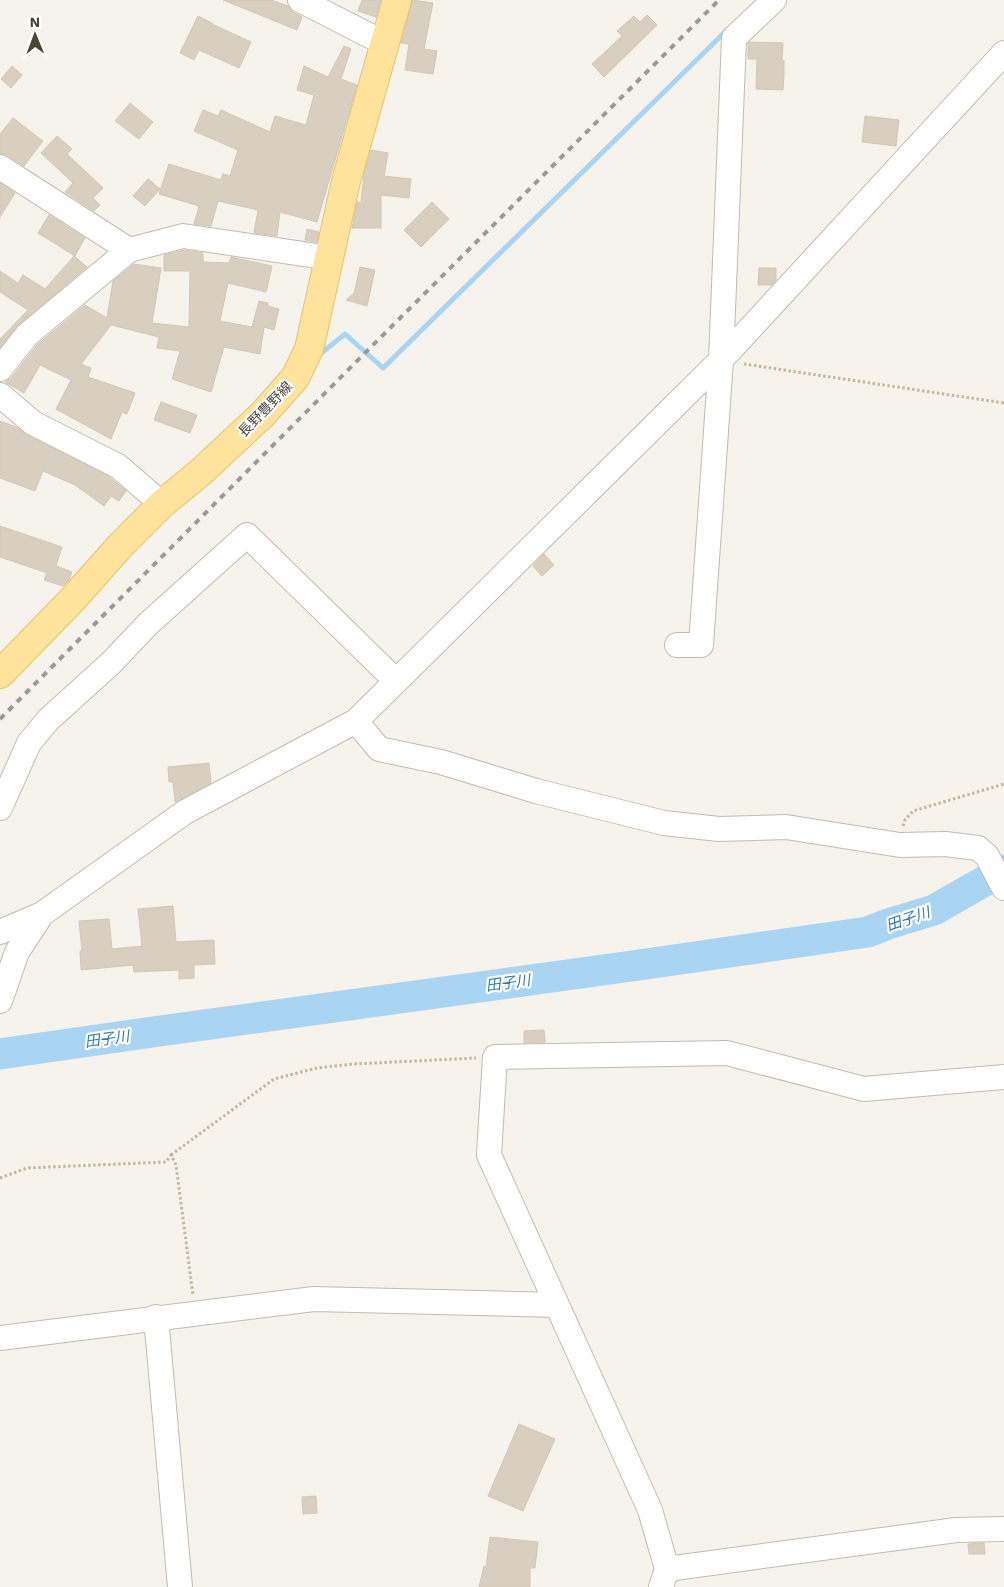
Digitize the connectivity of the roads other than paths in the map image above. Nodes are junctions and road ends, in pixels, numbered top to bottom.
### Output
1 (300, 0) edge
2 (397, 0) edge
3 (774, 0) edge
4 (384, 43) junction
5 (1004, 53) edge
6 (0, 167) edge
7 (129, 250) junction
8 (330, 258) junction
9 (721, 360) junction
10 (0, 369) edge
11 (0, 395) edge
12 (162, 504) junction
13 (677, 645) dead end
14 (0, 674) edge
15 (396, 681) junction
16 (356, 721) junction
17 (0, 808) edge
18 (1004, 888) edge
19 (42, 914) junction
20 (0, 932) edge
21 (0, 1001) edge
22 (1004, 1077) edge
23 (556, 1305) junction
24 (156, 1318) junction
25 (0, 1338) edge
26 (1004, 1528) edge
27 (664, 1578) edge
28 (180, 1587) edge

1 - 4 street
2 - 4 main road, 長野豊野線
3 - 9 street
4 - 8 main road, 長野豊野線
5 - 9 street
6 - 7 street
7 - 8 street
7 - 10 street
8 - 12 main road, 長野豊野線
9 - 13 street
9 - 15 street
11 - 12 street
12 - 14 main road, 長野豊野線
15 - 16 street
15 - 17 street
16 - 18 street
16 - 19 street
19 - 20 street
19 - 21 street
22 - 23 street
23 - 24 street
23 - 27 street
24 - 25 street
24 - 28 street
26 - 27 street

